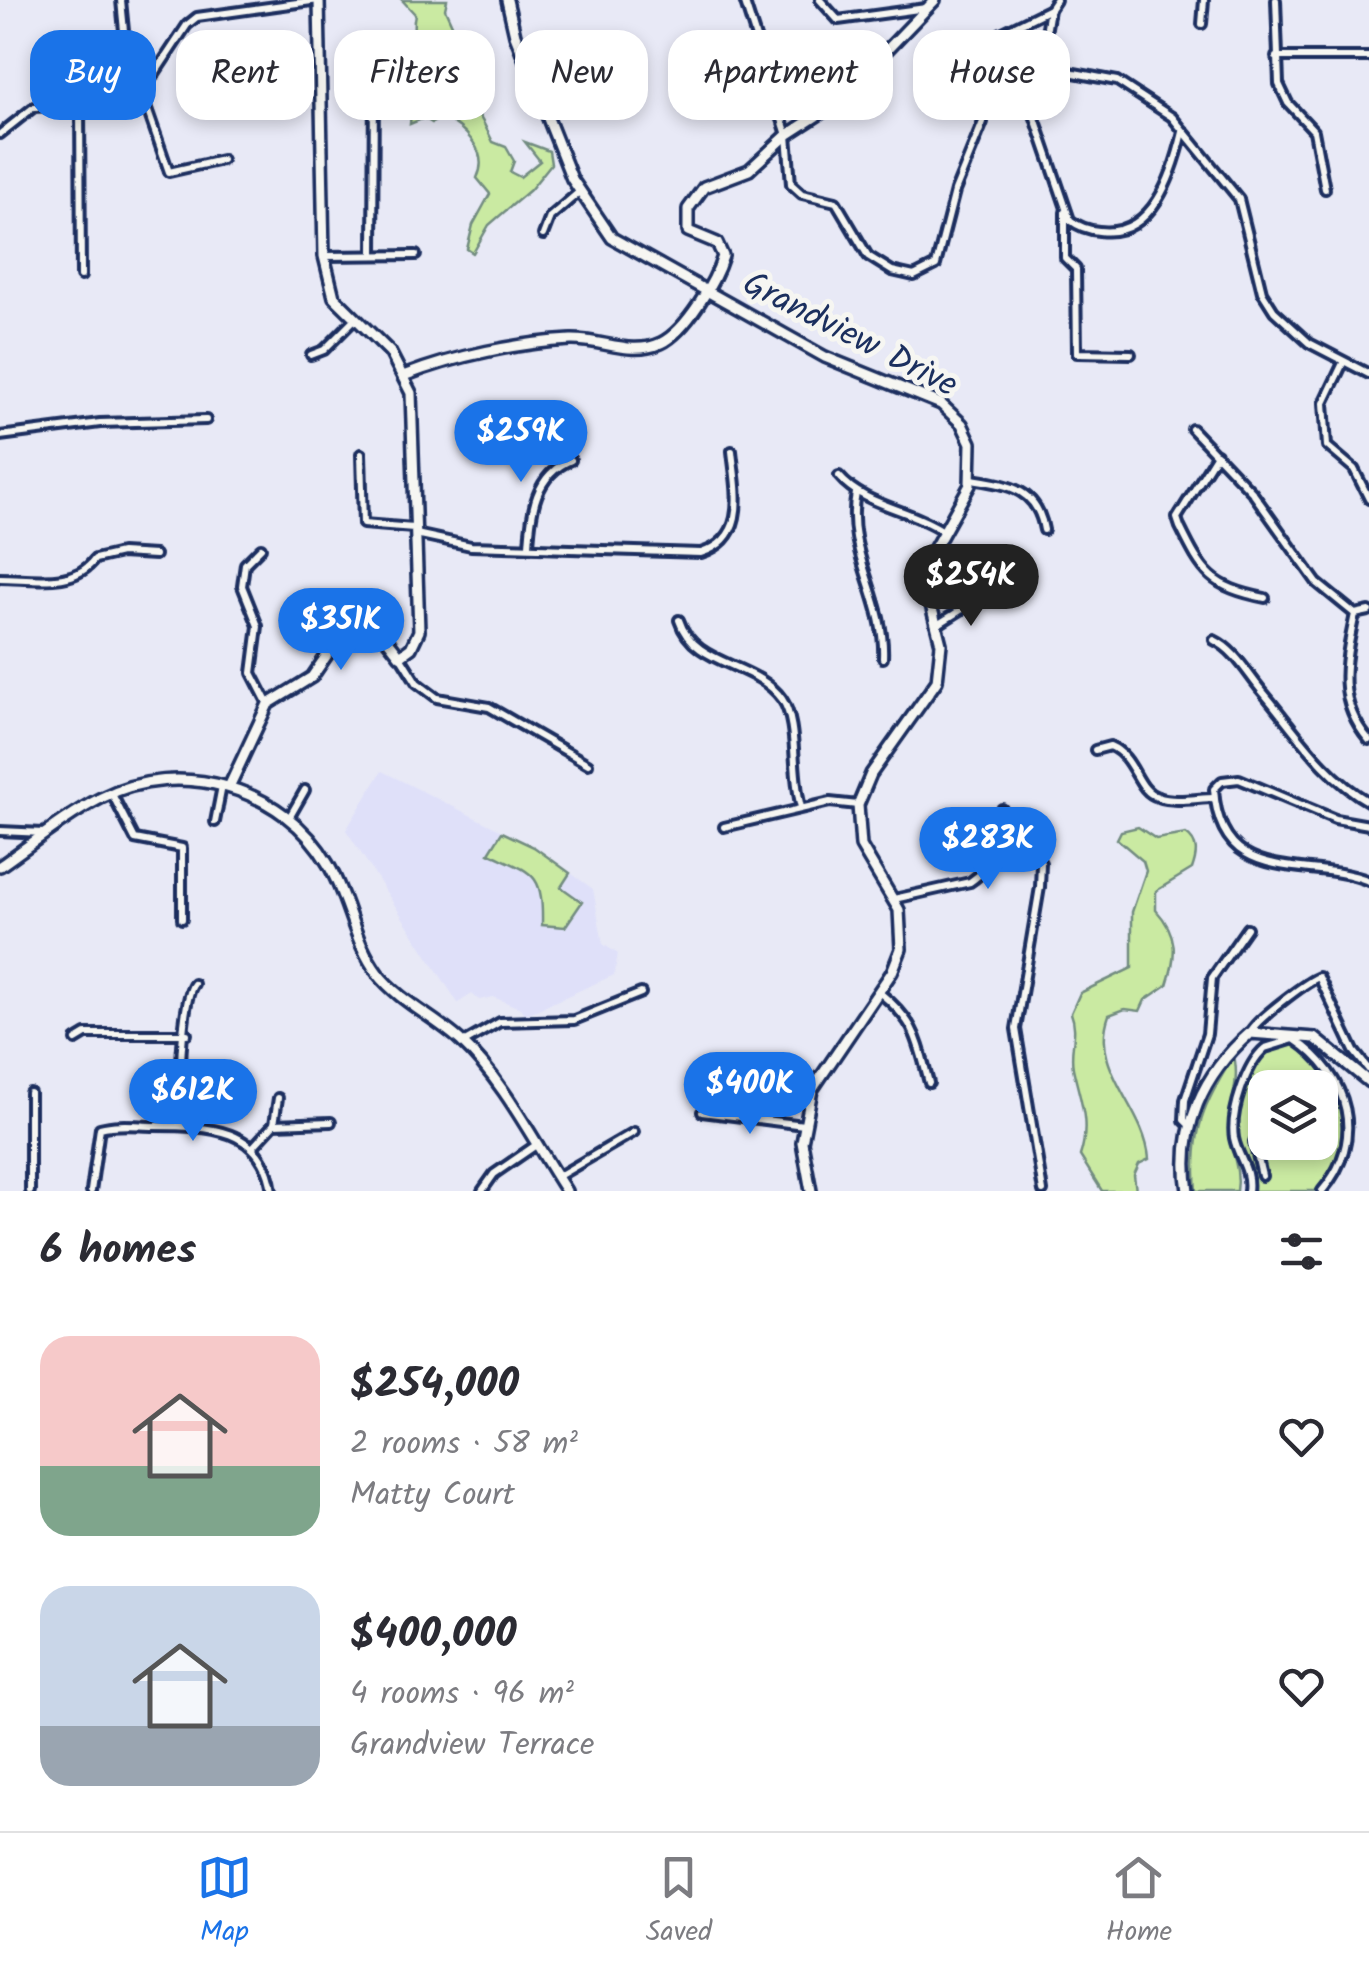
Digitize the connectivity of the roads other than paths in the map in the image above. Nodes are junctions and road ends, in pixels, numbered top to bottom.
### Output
1 (120, 0) edge
2 (219, 0) edge
3 (319, 0) edge
4 (508, 0) edge
5 (744, 0) edge
6 (820, 0) edge
7 (935, 0) edge
8 (1056, 0) edge
9 (1204, 0) edge
10 (1276, 0) edge
11 (926, 8) junction
12 (1050, 9) junction
13 (219, 14) junction
14 (1202, 24) dead end
15 (123, 30) edge
16 (1048, 30) edge
17 (1276, 57) junction
18 (1369, 57) edge
19 (156, 72) edge
20 (1070, 72) edge
21 (30, 110) edge
22 (80, 120) edge
23 (151, 120) edge
24 (374, 120) edge
25 (1034, 120) edge
26 (1182, 132) junction
27 (0, 134) edge
28 (787, 135) junction
29 (222, 160) dead end
30 (1325, 189) dead end
31 (579, 192) junction
32 (1065, 211) junction
33 (543, 235) dead end
34 (373, 255) junction
35 (416, 255) dead end
36 (324, 256) junction
37 (81, 276) dead end
38 (706, 288) junction
39 (354, 320) junction
40 (1131, 354) dead end
41 (311, 355) dead end
42 (1343, 363) junction
43 (1369, 374) edge
44 (406, 375) junction
45 (206, 420) dead end
46 (1192, 429) dead end
47 (0, 436) edge
48 (732, 451) dead end
49 (361, 454) dead end
50 (1217, 454) junction
51 (572, 460) dead end
52 (839, 476) dead end
53 (972, 480) junction
54 (856, 492) junction
55 (1369, 500) edge
56 (1044, 530) dead end
57 (415, 531) junction
58 (943, 531) junction
59 (529, 546) junction
60 (261, 548) dead end
61 (155, 555) dead end
62 (0, 578) edge
63 (980, 598) dead end
64 (1265, 598) dead end
65 (1369, 610) edge
66 (1355, 614) junction
67 (679, 620) dead end
68 (937, 625) junction
69 (1214, 640) dead end
70 (400, 656) junction
71 (883, 658) dead end
72 (268, 704) junction
73 (1369, 740) edge
74 (1095, 750) dead end
75 (588, 764) dead end
76 (226, 786) junction
77 (305, 790) dead end
78 (112, 794) junction
79 (1214, 798) junction
80 (1369, 802) edge
81 (858, 805) junction
82 (801, 807) junction
83 (1002, 809) dead end
84 (288, 818) junction
85 (215, 822) dead end
86 (1369, 826) edge
87 (724, 827) dead end
88 (0, 832) edge
89 (48, 833) junction
90 (1003, 834) junction
91 (0, 866) edge
92 (1369, 881) edge
93 (894, 899) junction
94 (182, 919) dead end
95 (1247, 928) dead end
96 (194, 984) dead end
97 (879, 992) junction
98 (641, 993) dead end
99 (1250, 1033) junction
100 (187, 1034) junction
101 (76, 1040) dead end
102 (1294, 1040) junction
103 (462, 1043) junction
104 (1369, 1070) edge
105 (1369, 1082) edge
106 (929, 1084) dead end
107 (30, 1093) dead end
108 (278, 1098) dead end
109 (702, 1112) dead end
110 (330, 1122) dead end
111 (274, 1124) junction
112 (804, 1124) junction
113 (1189, 1125) junction
114 (180, 1126) junction
115 (634, 1132) dead end
116 (536, 1145) junction
117 (253, 1148) junction
118 (1258, 1160) edge
119 (1262, 1176) dead end
120 (557, 1177) junction
121 (30, 1191) edge
122 (90, 1191) edge
123 (272, 1191) edge
124 (482, 1191) edge
125 (566, 1191) edge
126 (811, 1191) edge
127 (1043, 1191) edge
128 (1188, 1191) edge
129 (1248, 1191) edge
130 (1322, 1191) edge

1 - 15 street
2 - 13 street
3 - 13 street
3 - 36 street
4 - 31 street, Grandview Drive
5 - 28 street
6 - 11 street
7 - 11 street
8 - 12 street
9 - 14 street
10 - 17 street
11 - 28 street
12 - 16 street
12 - 28 street
13 - 19 street
17 - 18 street
17 - 30 street
20 - 26 street
21 - 27 street
22 - 37 street
23 - 29 street
24 - 34 street
25 - 32 street
26 - 32 street
26 - 42 street
28 - 38 street
31 - 33 street
31 - 38 street, Grandview Drive
32 - 40 street
34 - 35 street
34 - 36 street
36 - 39 street
38 - 44 street
38 - 53 street, Grandview Drive
39 - 41 street
39 - 44 street
42 - 43 street
42 - 55 street
44 - 57 street
45 - 47 street
46 - 50 street
48 - 59 street
49 - 57 street
50 - 64 street
50 - 66 street
51 - 59 street
52 - 54 street
53 - 56 street
53 - 58 street
54 - 58 street
54 - 71 street
57 - 59 street
57 - 70 street
58 - 68 street
60 - 72 street
61 - 62 street
63 - 68 street
65 - 66 street
66 - 73 street
67 - 82 street
68 - 81 street
69 - 80 street
70 - 72 street
70 - 75 street
72 - 76 street
74 - 79 street
76 - 78 street
76 - 84 street
76 - 85 street
77 - 84 street
78 - 89 street
78 - 94 street
79 - 86 street
79 - 92 street
81 - 82 street
81 - 93 street
82 - 87 street
83 - 90 street
84 - 103 street
88 - 89 street
89 - 91 street
90 - 93 street
90 - 127 street
93 - 97 street
95 - 113 street
96 - 100 street
97 - 106 street
97 - 112 street
98 - 103 street
99 - 102 street
99 - 104 street
99 - 113 street
100 - 101 street
100 - 114 street
102 - 105 street
102 - 129 street
102 - 130 street
103 - 116 street
107 - 121 street
108 - 111 street
109 - 112 street
110 - 111 street
111 - 117 street
112 - 126 street
113 - 128 street
114 - 117 street
114 - 122 street
115 - 120 street
116 - 120 street
116 - 124 street
117 - 123 street
118 - 119 street
120 - 125 street

